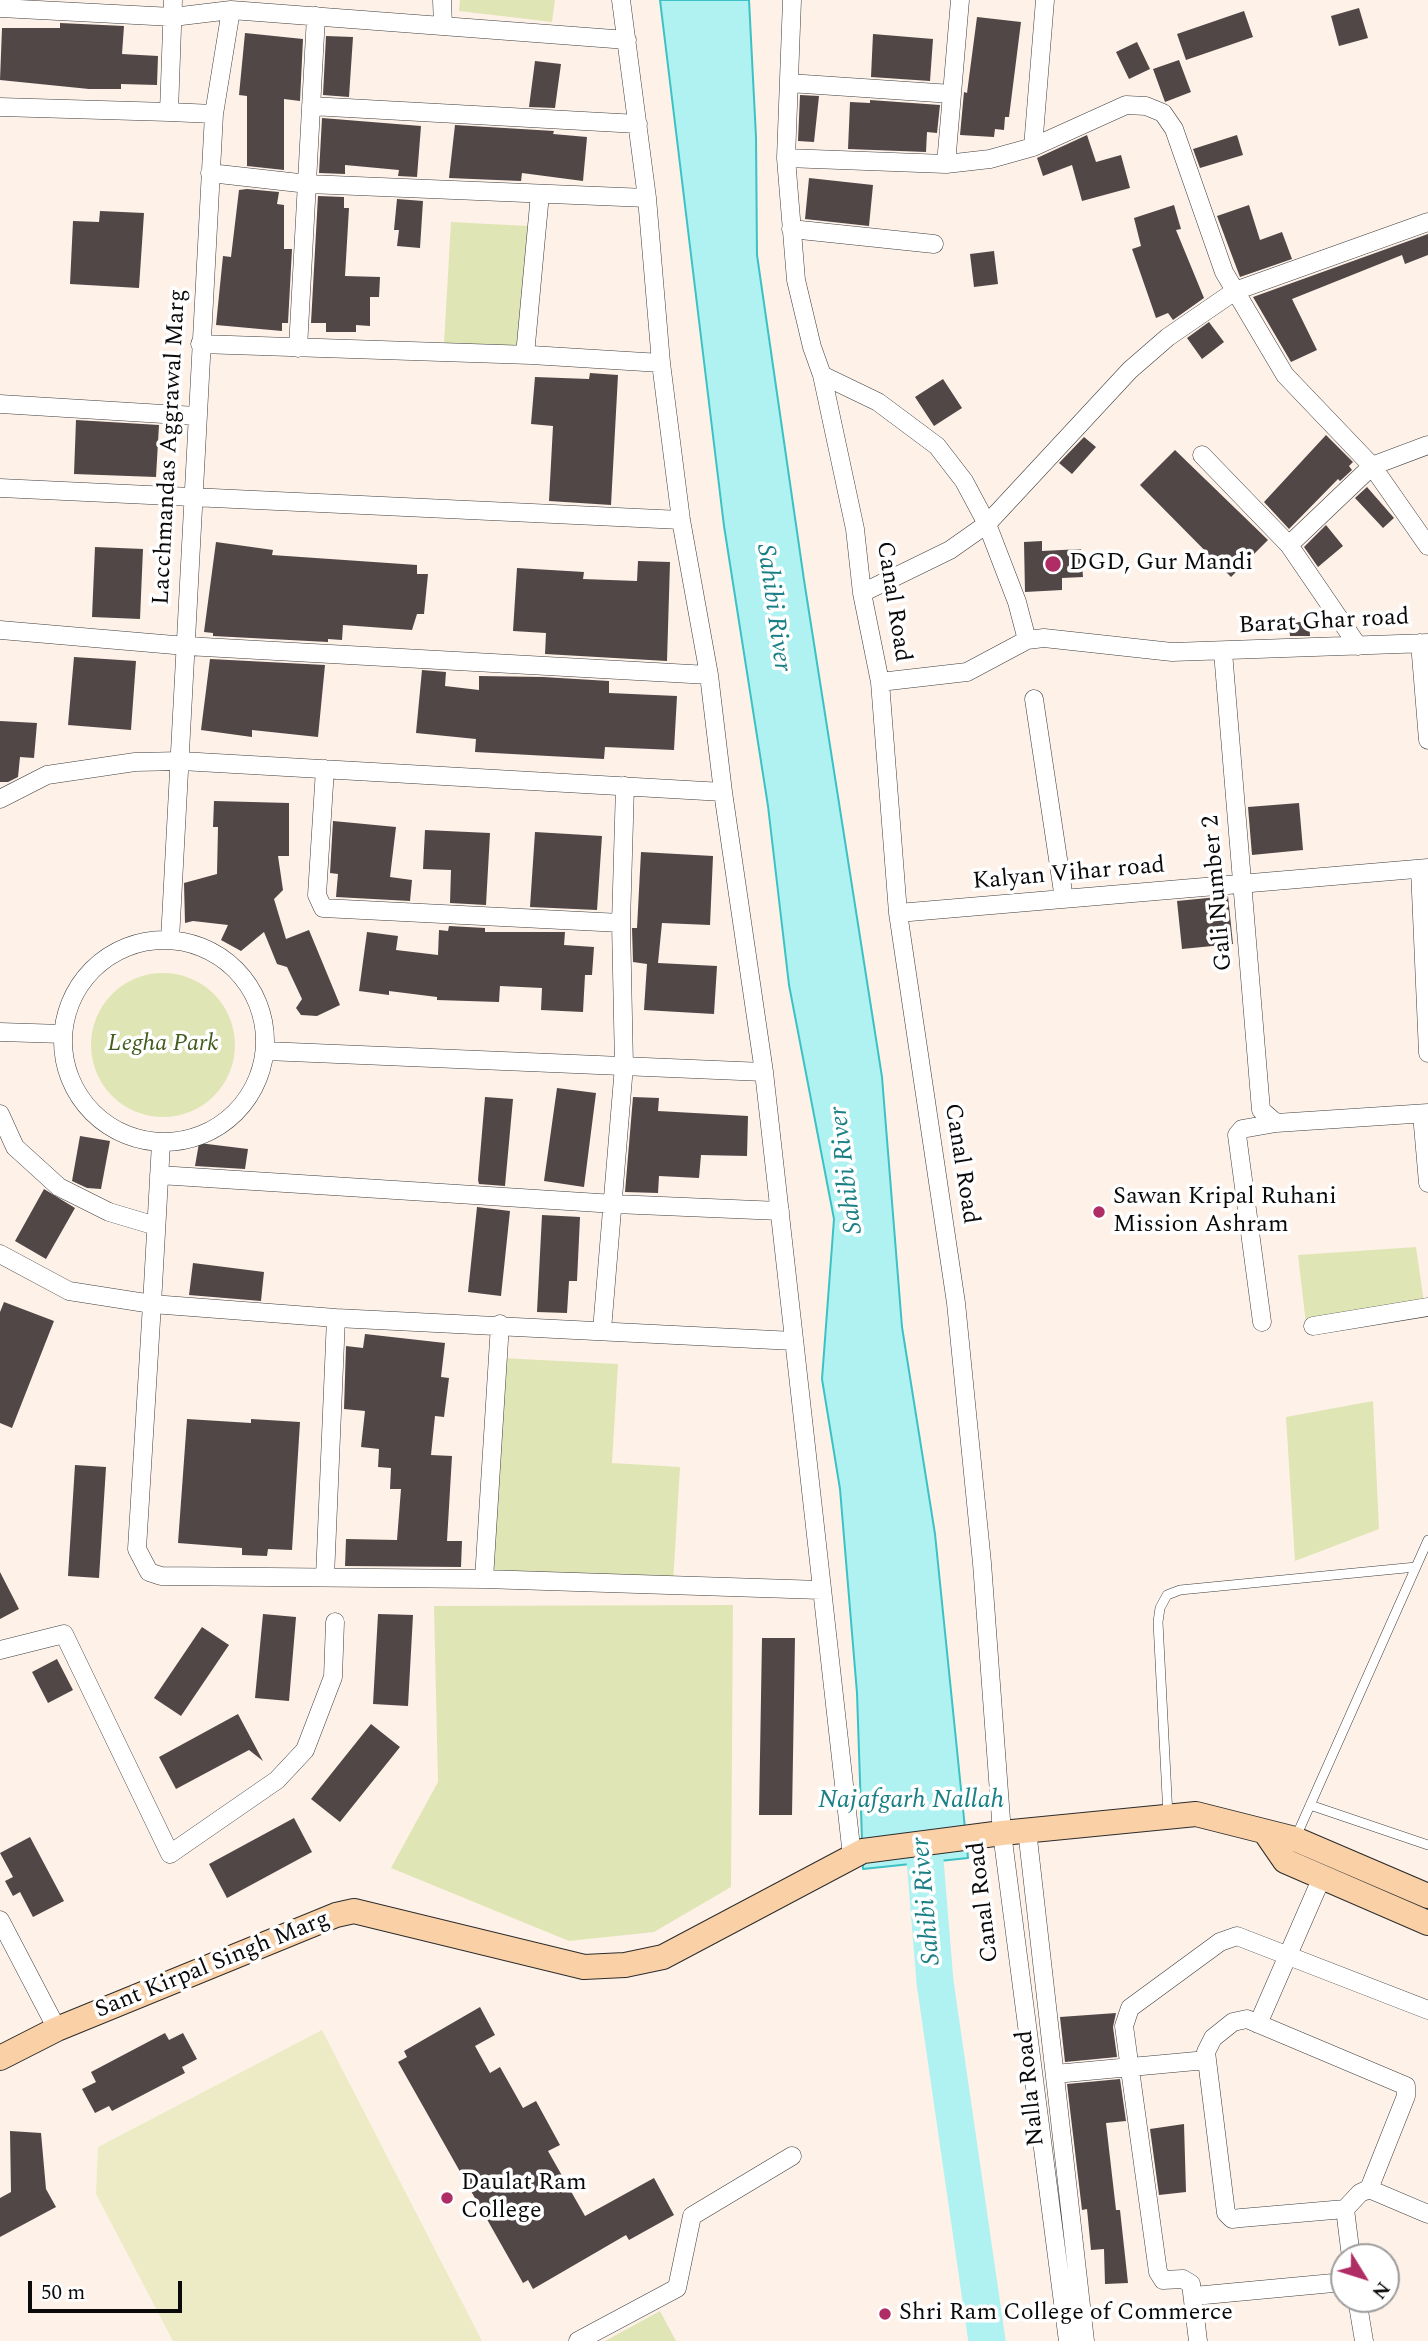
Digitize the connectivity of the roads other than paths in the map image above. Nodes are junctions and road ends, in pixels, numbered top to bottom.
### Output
1 (442, 0) edge
2 (621, 0) edge
3 (792, 0) edge
4 (960, 0) edge
5 (1045, 0) edge
6 (84, 6) edge
7 (0, 8) edge
8 (173, 8) edge
9 (232, 10) junction
10 (316, 16) junction
11 (443, 26) junction
12 (627, 40) junction
13 (789, 83) junction
14 (952, 94) junction
15 (311, 106) junction
16 (0, 107) edge
17 (169, 112) junction
18 (214, 114) junction
19 (638, 124) junction
20 (1033, 148) junction
21 (786, 158) junction
22 (946, 164) junction
23 (210, 173) junction
24 (309, 184) junction
25 (540, 194) junction
26 (647, 198) junction
27 (1428, 222) edge
28 (792, 229) junction
29 (934, 244) dead end
30 (1235, 291) junction
31 (200, 344) junction
32 (298, 348) junction
33 (526, 355) junction
34 (661, 363) junction
35 (822, 375) junction
36 (0, 404) edge
37 (196, 416) junction
38 (1428, 445) edge
39 (1202, 455) dead end
40 (1372, 466) junction
41 (0, 488) edge
42 (192, 499) junction
43 (681, 520) junction
44 (987, 524) junction
45 (1289, 545) junction
46 (1428, 546) edge
47 (862, 593) junction
48 (0, 631) edge
49 (1027, 640) junction
50 (1424, 643) edge
51 (186, 646) junction
52 (1358, 646) junction
53 (1223, 652) junction
54 (709, 675) junction
55 (880, 682) junction
56 (1034, 699) dead end
57 (1428, 740) edge
58 (181, 761) junction
59 (325, 769) junction
60 (625, 786) junction
61 (723, 792) junction
62 (0, 799) edge
63 (1424, 869) edge
64 (1243, 885) junction
65 (1064, 899) junction
66 (898, 913) junction
67 (621, 923) junction
68 (170, 940) junction
69 (0, 1031) edge
70 (63, 1034) junction
71 (266, 1051) junction
72 (1428, 1053) edge
73 (624, 1066) junction
74 (764, 1072) junction
75 (1425, 1113) edge
76 (0, 1114) edge
77 (1276, 1123) junction
78 (161, 1143) junction
79 (159, 1175) junction
80 (1428, 1183) edge
81 (615, 1204) junction
82 (780, 1211) junction
83 (156, 1226) junction
84 (0, 1254) edge
85 (152, 1304) junction
86 (1428, 1307) edge
87 (336, 1318) junction
88 (1262, 1322) dead end
89 (499, 1324) junction
90 (1313, 1326) dead end
91 (603, 1330) junction
92 (794, 1341) junction
93 (1428, 1540) edge
94 (1416, 1567) junction
95 (326, 1577) junction
96 (484, 1579) junction
97 (821, 1590) junction
98 (335, 1622) dead end
99 (0, 1650) edge
100 (1310, 1805) junction
101 (1168, 1816) junction
102 (1027, 1830) junction
103 (1265, 1832) junction
104 (993, 1834) junction
105 (1295, 1839) junction
106 (1428, 1845) edge
107 (857, 1854) junction
108 (1322, 1877) junction
109 (1428, 1896) edge
110 (0, 1920) edge
111 (1428, 1923) edge
112 (1287, 1954) junction
113 (1428, 2010) edge
114 (1258, 2024) junction
115 (57, 2029) junction
116 (0, 2058) edge
117 (1207, 2060) junction
118 (1131, 2067) junction
119 (1055, 2074) junction
120 (792, 2156) dead end
121 (1369, 2189) junction
122 (1345, 2208) junction
123 (1428, 2214) edge
124 (1349, 2243) edge
125 (1330, 2283) edge
126 (1194, 2297) junction
127 (1359, 2313) edge
128 (578, 2341) edge
129 (1068, 2341) edge
130 (1085, 2341) edge
131 (1198, 2341) edge
132 (1364, 2341) edge

1 - 11 street
2 - 12 street
3 - 13 street, Canal Road
4 - 14 street
5 - 20 street
6 - 7 street
6 - 8 street
8 - 9 street
8 - 17 street
9 - 10 street
9 - 18 street, Lacchmandas Aggrawal Marg
10 - 11 street
10 - 15 street
11 - 12 street
12 - 19 street
13 - 14 street
13 - 21 street, Canal Road
14 - 22 street
15 - 19 street
15 - 24 street
16 - 17 street
17 - 18 street
18 - 23 street, Lacchmandas Aggrawal Marg
19 - 26 street
20 - 22 street
20 - 30 street
21 - 22 street
21 - 28 street, Canal Road
23 - 24 street
23 - 31 street, Lacchmandas Aggrawal Marg
24 - 25 street
24 - 32 street
25 - 26 street
25 - 33 street
26 - 34 street
27 - 30 street
28 - 29 street
28 - 35 street, Canal Road
30 - 40 street
30 - 44 street
31 - 32 street
31 - 37 street, Lacchmandas Aggrawal Marg
32 - 33 street
33 - 34 street
34 - 43 street
35 - 44 street
35 - 47 street, Canal Road
36 - 37 street
37 - 42 street, Lacchmandas Aggrawal Marg
38 - 40 street
39 - 45 street
40 - 45 street
40 - 46 street
41 - 42 street
42 - 43 street
42 - 51 street, Lacchmandas Aggrawal Marg
43 - 54 street
44 - 47 street
44 - 49 street
45 - 52 street
47 - 55 street, Canal Road
48 - 51 street
49 - 53 street, Barat Ghar road
49 - 55 street
50 - 52 street, Barat Ghar road
50 - 57 street
51 - 54 street
51 - 58 street, Lacchmandas Aggrawal Marg
52 - 53 street, Barat Ghar road
53 - 64 street, Gali Number 2
54 - 61 street
55 - 66 street, Canal Road
56 - 65 street
58 - 59 street
58 - 62 street
58 - 68 street, Lacchmandas Aggrawal Marg
59 - 60 street
59 - 67 street
60 - 61 street
60 - 67 street
61 - 74 street
63 - 64 street, Kalyan Vihar road
63 - 72 street
64 - 65 street, Kalyan Vihar road
64 - 77 street, Gali Number 2
65 - 66 street, Kalyan Vihar road
66 - 104 street, Canal Road
67 - 73 street
68 - 70 street
68 - 71 street
69 - 70 street
70 - 78 street
71 - 73 street
71 - 78 street
73 - 74 street
73 - 81 street
74 - 82 street
75 - 77 street
75 - 80 street
76 - 83 street
77 - 88 street
78 - 79 street
79 - 81 street
79 - 83 street
81 - 82 street
81 - 91 street
82 - 92 street
83 - 85 street
84 - 85 street
85 - 87 street
85 - 95 street
86 - 90 street
87 - 89 street
87 - 95 street
89 - 91 street
89 - 96 street
91 - 92 street
92 - 97 street
93 - 94 lane
94 - 100 lane
94 - 101 lane
95 - 96 street
96 - 97 street
97 - 107 street
98 - 99 street
100 - 105 lane
100 - 106 lane
101 - 102 street
101 - 103 street
102 - 104 street
102 - 119 street, Nalla Road
103 - 105 street
103 - 108 street
104 - 107 street
104 - 129 street, Canal Road
105 - 109 street
107 - 115 street, Sant Kirpal Singh Marg
108 - 111 street
108 - 112 street
110 - 115 street
112 - 113 street
112 - 114 street
112 - 118 street
114 - 117 street
114 - 121 street
115 - 116 street, Sant Kirpal Singh Marg
117 - 118 street
117 - 122 street
118 - 119 street
118 - 126 street
119 - 130 street, Nalla Road
120 - 128 street
121 - 122 street
121 - 123 street
122 - 124 street
125 - 126 street
126 - 131 street
127 - 132 street

